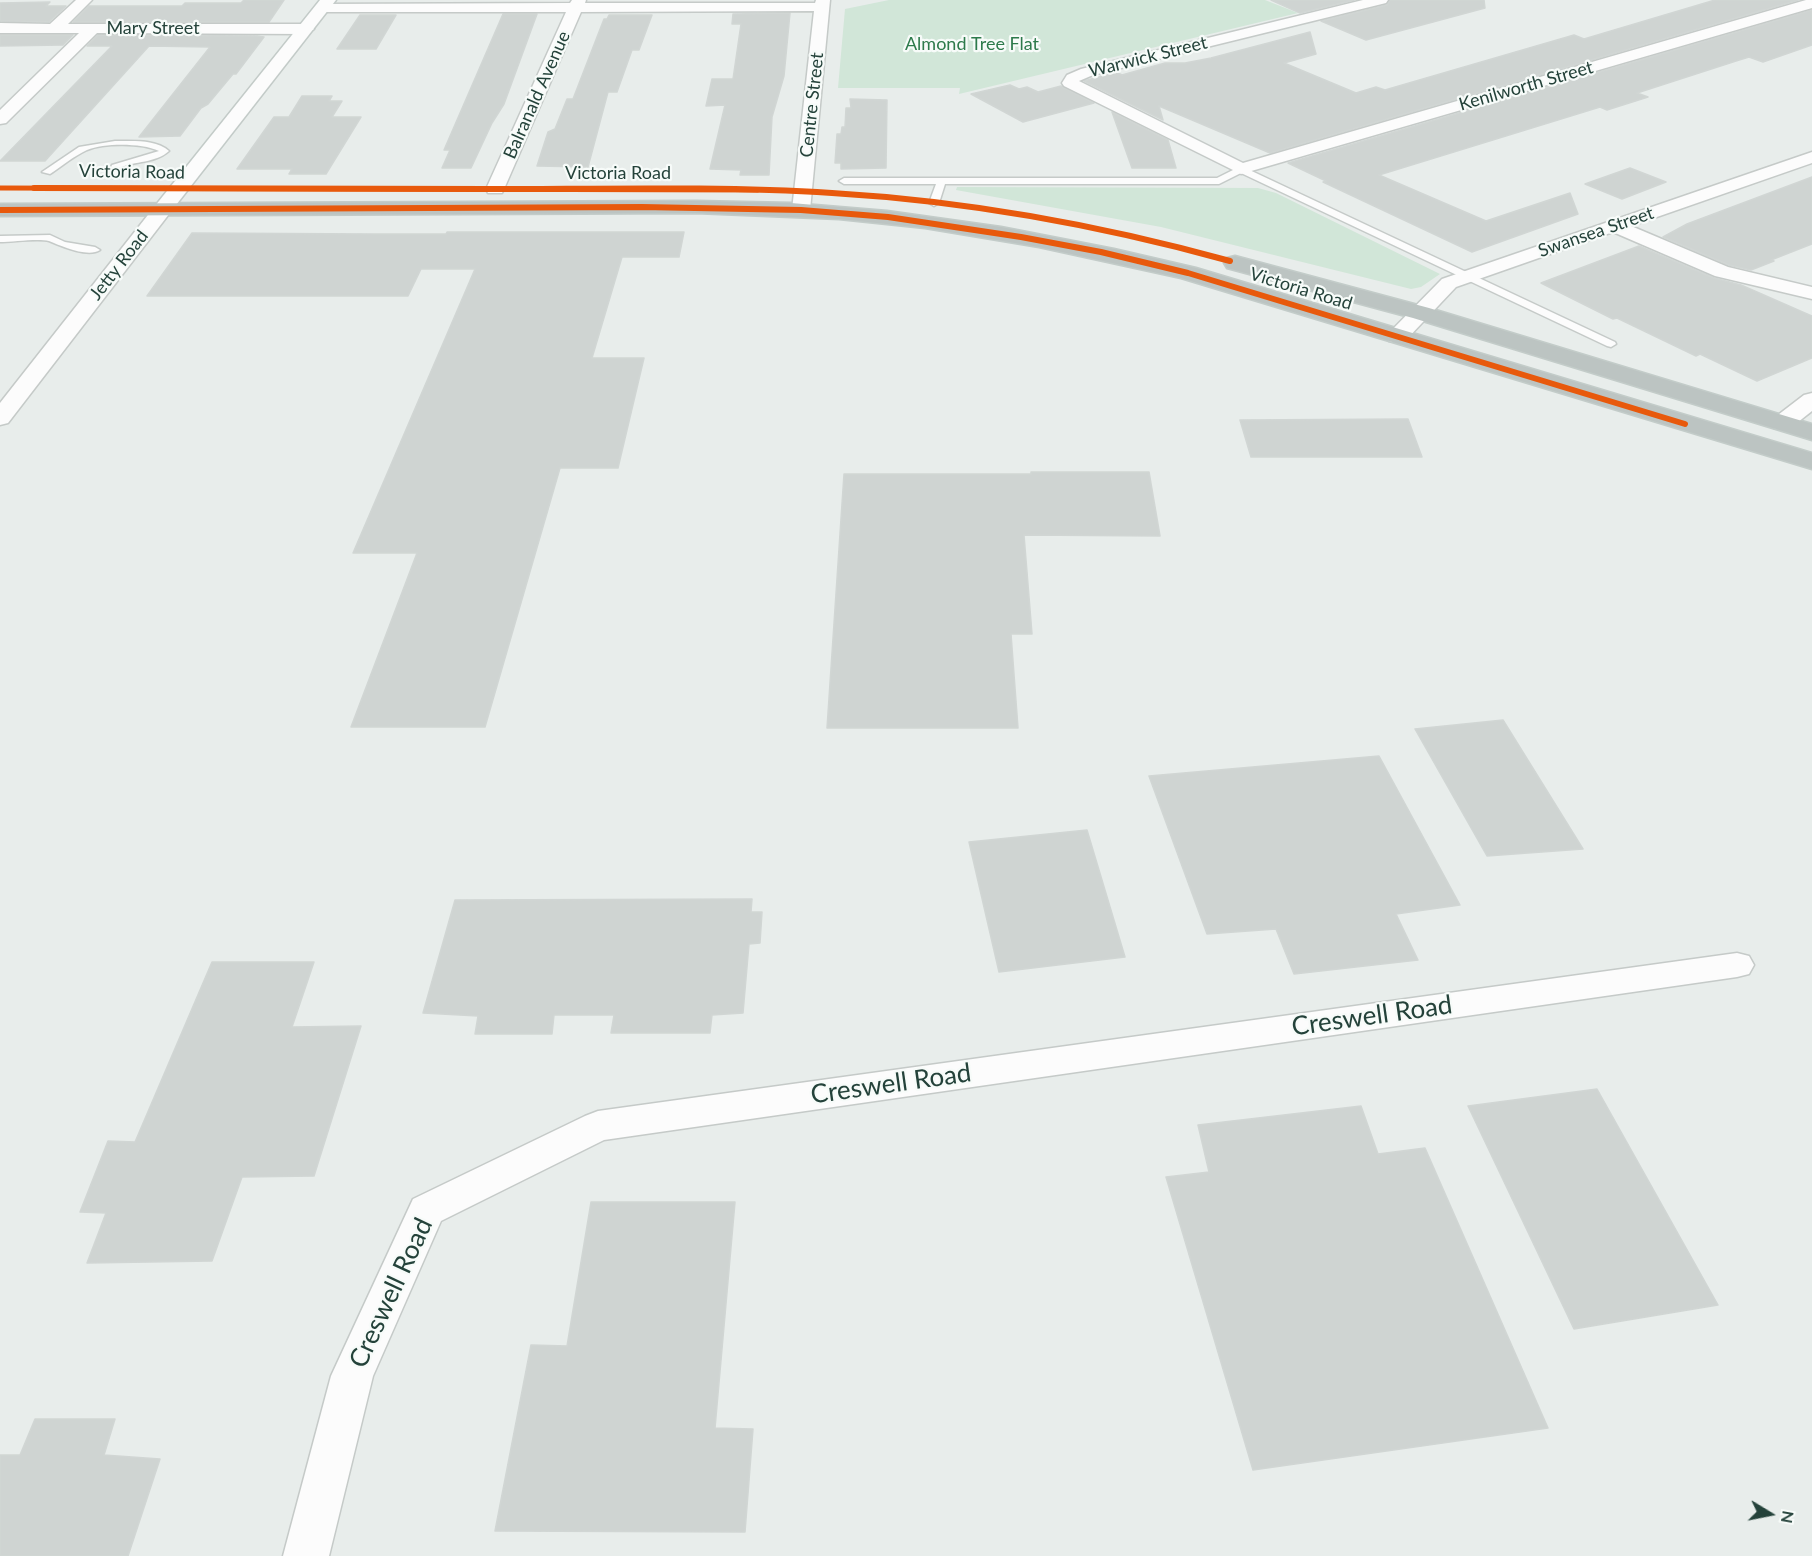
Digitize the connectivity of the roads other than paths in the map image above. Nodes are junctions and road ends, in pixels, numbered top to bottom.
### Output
1 (85, 0) edge
2 (1381, 0) edge
3 (1812, 3) edge
4 (325, 4) edge
5 (577, 4) edge
6 (823, 4) edge
7 (55, 27) junction
8 (0, 28) edge
9 (93, 28) junction
10 (306, 29) junction
11 (0, 119) edge
12 (1812, 157) edge
13 (1241, 169) junction
14 (47, 172) dead end
15 (113, 175) dead end
16 (844, 182) dead end
17 (941, 183) junction
18 (0, 188) edge
19 (495, 189) junction
20 (180, 190) junction
21 (803, 201) junction
22 (934, 203) junction
23 (0, 210) edge
24 (162, 210) junction
25 (1615, 226) junction
26 (59, 229) dead end
27 (40, 238) junction
28 (0, 239) edge
29 (95, 250) dead end
30 (1467, 276) junction
31 (1812, 293) edge
32 (1421, 313) junction
33 (1397, 336) junction
34 (1611, 344) dead end
35 (1812, 400) edge
36 (0, 418) edge
37 (1782, 423) junction
38 (1812, 432) edge
39 (1812, 461) edge
40 (1737, 964) dead end
41 (306, 1556) edge

1 - 7 street
2 - 13 street, Warwick Street
3 - 13 street, Kenilworth Street
4 - 5 street
4 - 10 street, Jetty Road
5 - 6 street
5 - 19 street, Balranald Avenue
6 - 21 street, Centre Street
7 - 8 street, Mary Street
7 - 9 street, Mary Street
9 - 10 street, Mary Street
9 - 11 street
10 - 20 street, Jetty Road
12 - 25 street, Swansea Street
13 - 17 lane
13 - 30 lane
14 - 15 lane
16 - 17 lane
17 - 22 lane
18 - 20 highway, Victoria Road
19 - 20 highway, Victoria Road
19 - 21 highway, Victoria Road
20 - 24 street, Jetty Road
21 - 22 highway, Victoria Road
21 - 24 highway, Victoria Road
21 - 33 highway, Victoria Road
22 - 32 highway, Victoria Road
23 - 24 highway, Victoria Road
24 - 36 street, Jetty Road
25 - 30 street, Swansea Street
25 - 31 street
26 - 27 lane
27 - 28 lane
27 - 29 lane
30 - 32 street, Swansea Street
30 - 34 lane
32 - 33 street, Swansea Street
32 - 37 highway, Victoria Road
33 - 39 highway, Victoria Road
35 - 37 street
37 - 38 highway, Victoria Road
40 - 41 street, Creswell Road

